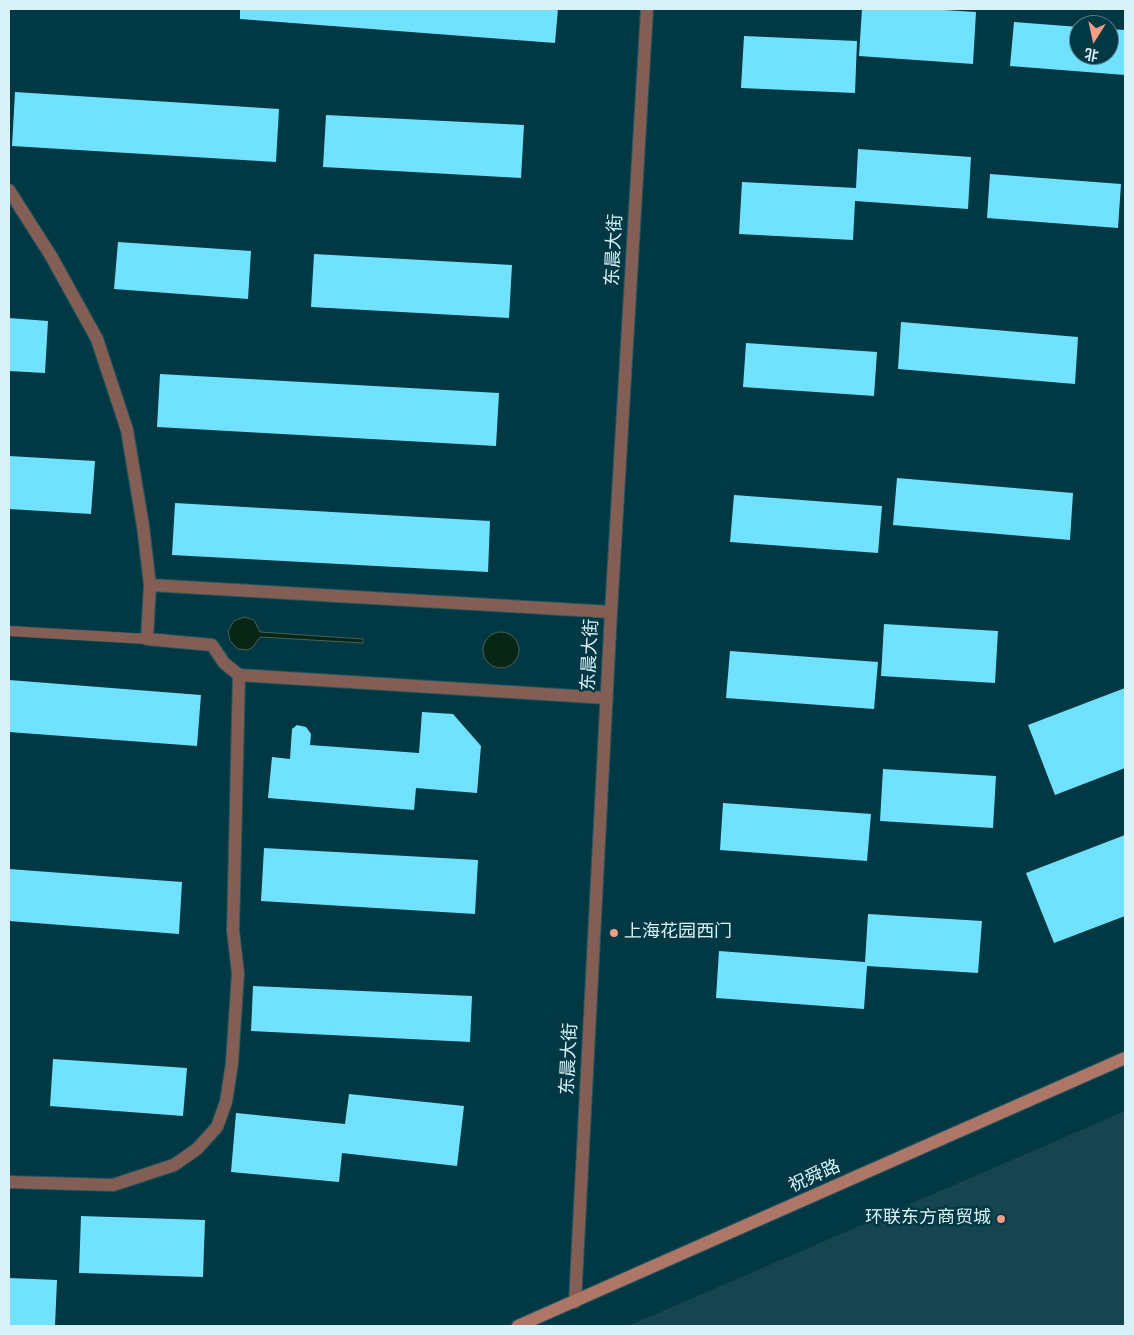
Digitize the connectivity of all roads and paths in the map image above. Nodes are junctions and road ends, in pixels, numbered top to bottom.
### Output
1 (647, 9) edge
2 (9, 190) edge
3 (150, 585) junction
4 (611, 612) junction
5 (9, 631) edge
6 (148, 639) junction
7 (240, 675) junction
8 (607, 698) junction
9 (1125, 1058) edge
10 (9, 1182) edge
11 (575, 1302) junction
12 (518, 1326) edge

1 - 4 street, 东晨大街
2 - 3 street
3 - 4 street
3 - 6 street
4 - 8 street, 东晨大街
5 - 6 lane
6 - 7 street
7 - 8 street
7 - 10 street
8 - 11 street, 东晨大街
9 - 11 main road, 祝舜路
11 - 12 main road, 祝舜路

